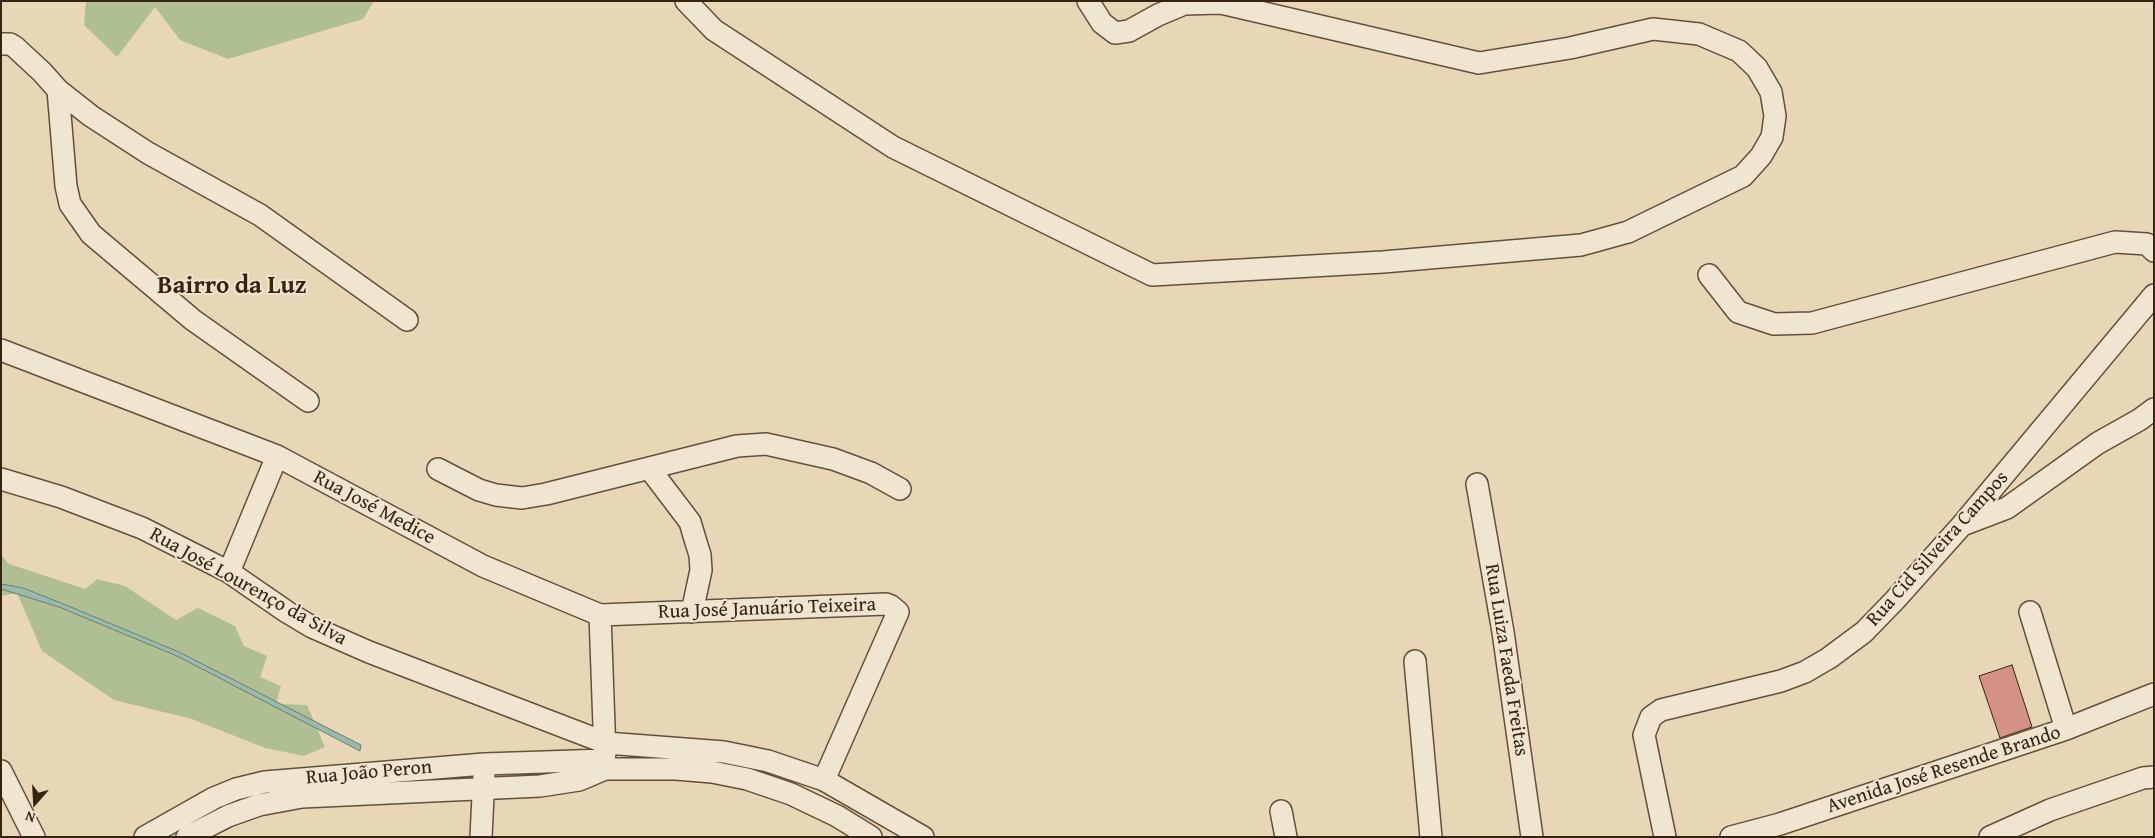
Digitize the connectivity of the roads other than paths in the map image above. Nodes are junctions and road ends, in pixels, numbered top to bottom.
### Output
1 (686, 1) edge
2 (1088, 1) edge
3 (8, 46) edge
4 (58, 90) junction
5 (2154, 251) edge
6 (1709, 275) dead end
7 (2154, 295) edge
8 (407, 320) dead end
9 (1, 350) edge
10 (308, 401) dead end
11 (2154, 409) edge
12 (277, 456) junction
13 (649, 468) junction
14 (438, 469) dead end
15 (1, 479) edge
16 (1477, 484) dead end
17 (900, 489) dead end
18 (1962, 525) junction
19 (230, 572) junction
20 (692, 612) junction
21 (2030, 612) dead end
22 (600, 615) junction
23 (1415, 662) dead end
24 (2154, 694) edge
25 (2066, 729) junction
26 (605, 758) junction
27 (484, 764) junction
28 (1, 771) edge
29 (2154, 777) edge
30 (824, 780) junction
31 (483, 788) junction
32 (1281, 811) dead end
33 (34, 837) edge
34 (145, 837) edge
35 (188, 837) edge
36 (481, 837) edge
37 (870, 837) edge
38 (923, 837) edge
39 (1286, 837) edge
40 (1431, 837) edge
41 (1532, 837) edge
42 (1665, 837) edge
43 (1731, 837) edge
44 (1990, 837) edge

1 - 2 street
3 - 4 street
4 - 8 street
4 - 10 street
5 - 6 street
7 - 18 street, Rua Cid Silveira Campos
9 - 12 street, Rua José Medice
11 - 18 street
12 - 19 street
12 - 22 street, Rua José Medice
13 - 14 street
13 - 17 street
13 - 20 street
15 - 19 street, Rua José Lourenço da Silva
16 - 41 street, Rua Luiza Faeda Freitas
18 - 42 street, Rua Cid Silveira Campos
19 - 26 street, Rua José Lourenço da Silva
20 - 22 street, Rua José Januário Teixeira
20 - 30 street, Rua José Januário Teixeira
21 - 25 street
22 - 26 street
23 - 40 street
24 - 25 street, Avenida José Resende Brando
25 - 43 street, Avenida José Resende Brando
26 - 27 street, Rua João Peron
26 - 30 street
26 - 31 street
26 - 37 street
27 - 31 street
27 - 34 street, Rua João Peron
28 - 33 street
29 - 44 street
30 - 38 street
31 - 35 street
31 - 36 street
32 - 39 street

